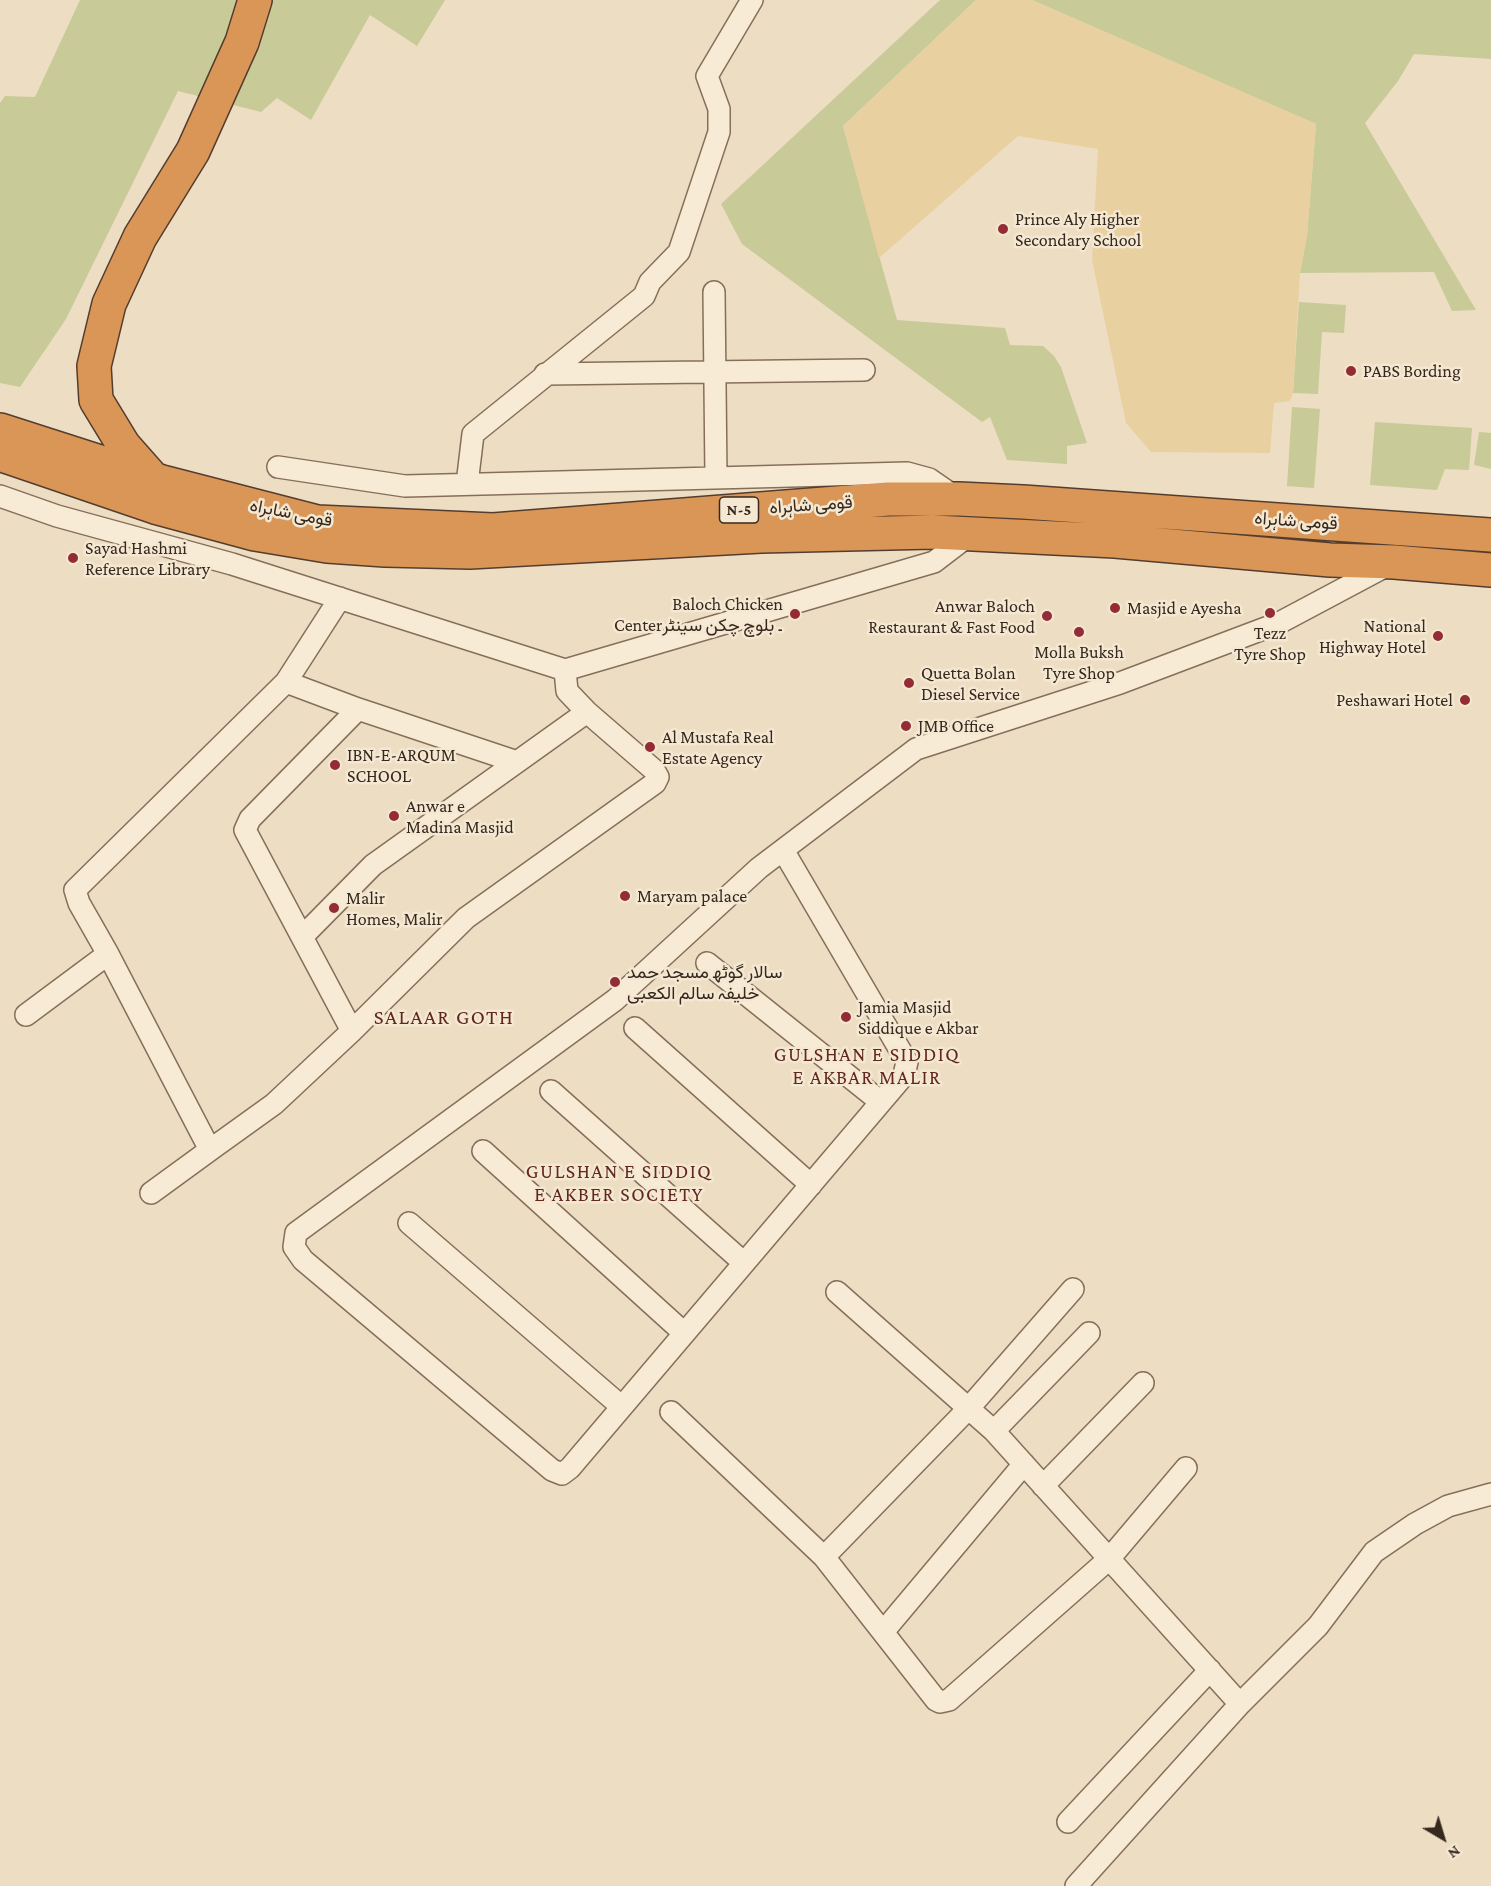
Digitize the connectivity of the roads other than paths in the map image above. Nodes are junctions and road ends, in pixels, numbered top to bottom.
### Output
1 (255, 0) edge
2 (752, 0) edge
3 (714, 291) dead end
4 (864, 370) dead end
5 (715, 373) junction
6 (545, 374) junction
7 (0, 430) edge
8 (0, 454) edge
9 (278, 468) dead end
10 (716, 478) junction
11 (154, 480) junction
12 (467, 484) junction
13 (0, 496) edge
14 (959, 499) junction
15 (972, 533) junction
16 (1478, 535) edge
17 (1394, 562) junction
18 (1479, 569) edge
19 (340, 598) junction
20 (566, 670) junction
21 (286, 682) junction
22 (358, 709) junction
23 (587, 712) junction
24 (517, 762) junction
25 (783, 850) junction
26 (302, 937) junction
27 (108, 954) junction
28 (707, 963) dead end
29 (26, 1015) dead end
30 (635, 1028) dead end
31 (352, 1031) junction
32 (550, 1091) dead end
33 (881, 1102) junction
34 (210, 1150) junction
35 (483, 1151) dead end
36 (811, 1185) junction
37 (151, 1192) dead end
38 (409, 1223) dead end
39 (744, 1263) junction
40 (1073, 1289) dead end
41 (837, 1292) dead end
42 (684, 1333) junction
43 (1089, 1333) dead end
44 (1143, 1383) dead end
45 (622, 1407) junction
46 (968, 1409) junction
47 (671, 1412) dead end
48 (994, 1431) junction
49 (1024, 1464) junction
50 (1186, 1468) dead end
51 (1043, 1486) junction
52 (1489, 1498) edge
53 (824, 1557) junction
54 (1109, 1559) junction
55 (883, 1632) junction
56 (1210, 1670) junction
57 (1240, 1704) junction
58 (1068, 1822) dead end
59 (1076, 1886) edge

1 - 11 highway
2 - 6 street
3 - 5 street
4 - 5 street
5 - 6 street
5 - 10 street
6 - 12 street
7 - 11 highway, قومی شاہراہ / N-5
8 - 15 highway, قومی شاہراہ / N-5
9 - 12 street
10 - 12 street
10 - 14 street
11 - 14 highway, قومی شاہراہ / N-5
13 - 19 street
14 - 16 highway, قومی شاہراہ / N-5
15 - 17 highway, قومی شاہراہ / N-5
15 - 20 street
16 - 18 highway
17 - 18 highway, قومی شاہراہ / N-5
17 - 25 street
19 - 20 street
19 - 21 street
20 - 23 street
21 - 22 street
21 - 27 street
22 - 24 street
22 - 26 street
23 - 24 street
23 - 31 street
24 - 26 street
25 - 33 street
25 - 45 street
26 - 31 street
27 - 29 street
27 - 34 street
28 - 33 street
30 - 36 street
31 - 34 street
32 - 39 street
33 - 36 street
34 - 37 street
35 - 42 street
36 - 39 street
38 - 45 street
39 - 42 street
40 - 46 street
41 - 46 street
42 - 45 street
43 - 48 street
44 - 51 street
46 - 48 street
46 - 53 street
47 - 53 street
48 - 49 street
49 - 51 street
49 - 55 street
50 - 54 street
51 - 54 street
52 - 57 street
53 - 55 street
54 - 55 street
54 - 56 street
56 - 57 street
56 - 58 street
57 - 59 street

